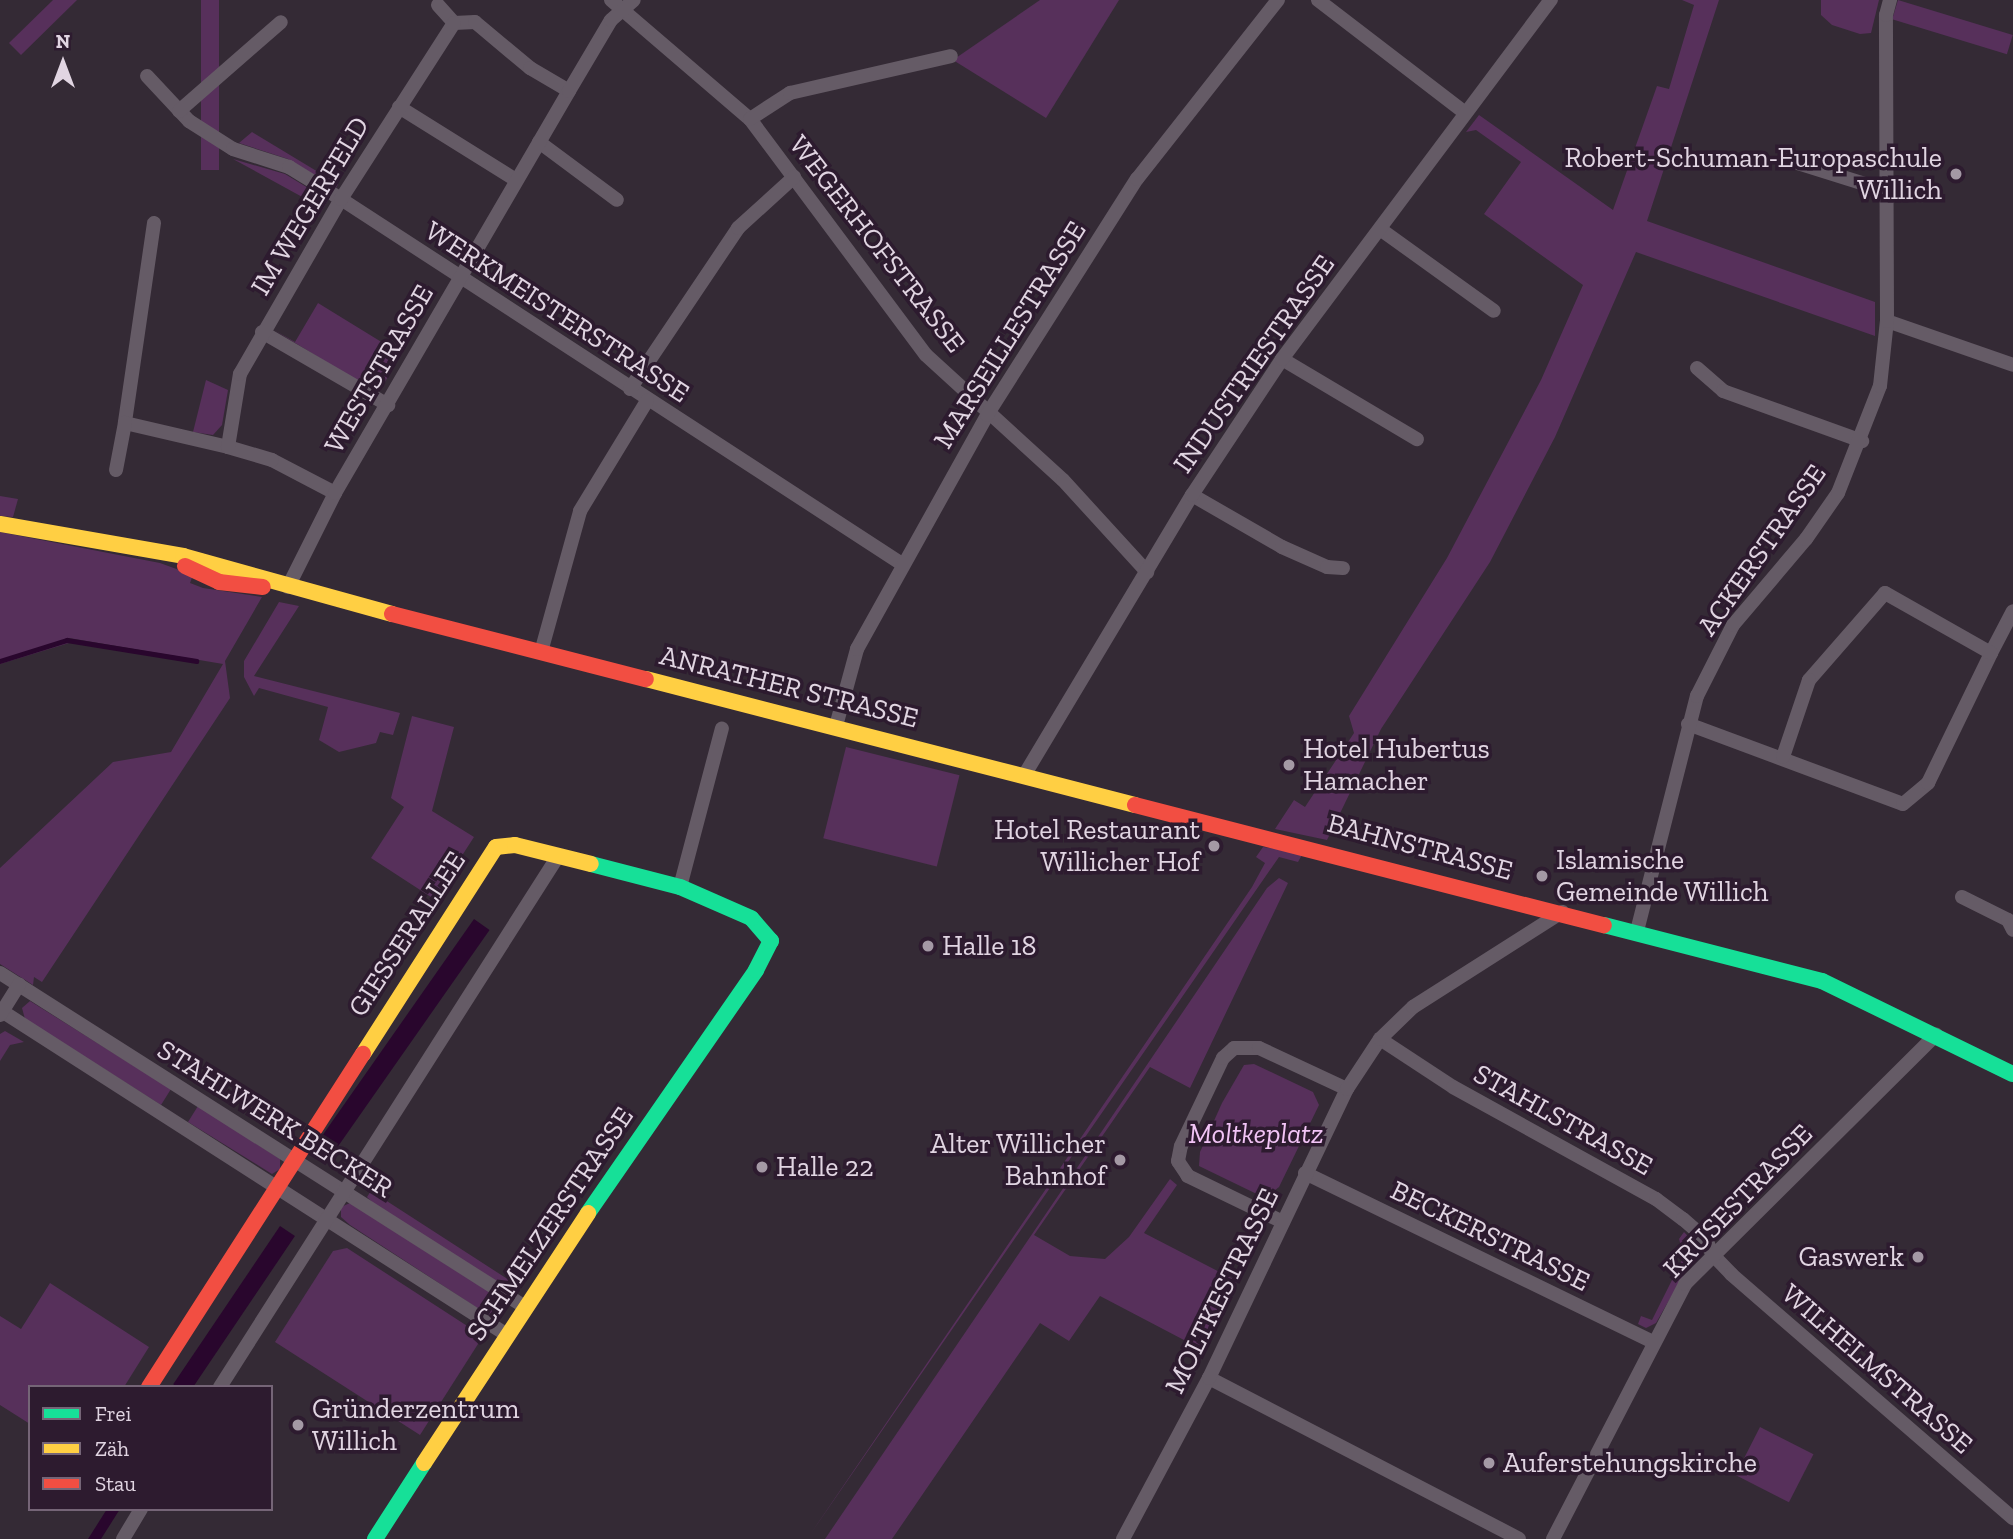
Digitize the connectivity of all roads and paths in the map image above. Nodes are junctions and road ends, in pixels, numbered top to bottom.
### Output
1 (634, 0) edge
2 (1278, 0) edge
3 (1318, 0) edge
4 (1550, 0) edge
5 (1890, 0) edge
6 (438, 5) dead end
7 (616, 5) edge
8 (281, 22) dead end
9 (454, 23) junction
10 (951, 56) dead end
11 (148, 76) dead end
12 (569, 91) junction
13 (399, 107) junction
14 (179, 111) junction
15 (1465, 113) junction
16 (750, 119) junction
17 (539, 142) junction
18 (1785, 159) dead end
19 (794, 177) junction
20 (516, 180) junction
21 (1887, 191) junction
22 (341, 199) junction
23 (617, 200) dead end
24 (154, 223) dead end
25 (1380, 229) junction
26 (461, 278) junction
27 (1494, 311) dead end
28 (1887, 321) junction
29 (262, 332) junction
30 (1282, 359) junction
31 (2013, 365) edge
32 (1697, 368) dead end
33 (630, 389) junction
34 (648, 401) junction
35 (388, 405) junction
36 (987, 415) junction
37 (125, 423) junction
38 (1417, 439) dead end
39 (1862, 441) junction
40 (228, 447) junction
41 (116, 470) dead end
42 (335, 493) junction
43 (1192, 495) junction
44 (0, 524) edge
45 (902, 565) junction
46 (1343, 568) dead end
47 (1147, 572) junction
48 (283, 586) junction
49 (2013, 611) edge
50 (541, 652) junction
51 (1991, 653) junction
52 (1688, 724) junction
53 (836, 726) junction
54 (722, 728) dead end
55 (1783, 757) junction
56 (1025, 774) junction
57 (1287, 840) joint
58 (558, 856) junction
59 (680, 887) junction
60 (1962, 897) dead end
61 (1562, 912) junction
62 (2013, 930) edge
63 (1637, 931) junction
64 (771, 941) joint
65 (0, 973) edge
66 (19, 985) junction
67 (1, 1012) edge
68 (1936, 1035) junction
69 (1380, 1039) junction
70 (2013, 1074) edge
71 (1347, 1089) junction
72 (294, 1160) junction
73 (1306, 1174) junction
74 (278, 1186) junction
75 (346, 1192) junction
76 (329, 1218) junction
77 (1283, 1222) junction
78 (1712, 1254) junction
79 (525, 1307) junction
80 (507, 1335) junction
81 (1653, 1342) junction
82 (1209, 1378) junction
83 (150, 1385) edge
84 (221, 1385) edge
85 (140, 1511) edge
86 (2013, 1518) edge
87 (123, 1539) edge
88 (376, 1539) edge
89 (1123, 1539) edge
90 (1519, 1539) edge
91 (1553, 1539) edge

1 - 7 street, WESTSTRASSE
2 - 36 street, MARSEILLESTRASSE
3 - 15 street
4 - 15 street, INDUSTRIESTRASSE
5 - 21 street, ACKERSTRASSE
6 - 9 street
7 - 12 street, WESTSTRASSE
7 - 16 street, WEGERHOFSTRASSE
8 - 14 street
9 - 12 street
9 - 13 street, IM WEGERFELD
10 - 16 street, WEGERHOFSTRASSE
11 - 14 street, WERKMEISTERSTRASSE
12 - 17 street, WESTSTRASSE
13 - 20 street, IM WEGERFELD
13 - 22 street, IM WEGERFELD
14 - 22 street, WERKMEISTERSTRASSE
15 - 25 street, INDUSTRIESTRASSE
16 - 19 street, WEGERHOFSTRASSE
17 - 20 street, WESTSTRASSE
17 - 23 street
18 - 21 street
19 - 33 street
19 - 36 street, WEGERHOFSTRASSE
20 - 26 street, WESTSTRASSE
21 - 28 street, ACKERSTRASSE
22 - 26 street, WERKMEISTERSTRASSE
22 - 29 street, IM WEGERFELD
24 - 37 street
25 - 27 street
25 - 30 street, INDUSTRIESTRASSE
26 - 33 street, WERKMEISTERSTRASSE
26 - 35 street, WESTSTRASSE
28 - 31 street
28 - 39 street, ACKERSTRASSE
29 - 35 street, IM WEGERFELD
29 - 40 street, IM WEGERFELD
30 - 38 street
30 - 43 street, INDUSTRIESTRASSE
32 - 39 street, ACKERSTRASSE
33 - 34 street, WERKMEISTERSTRASSE
34 - 45 street, WERKMEISTERSTRASSE
34 - 50 street
35 - 42 street, WESTSTRASSE
36 - 45 street, MARSEILLESTRASSE
36 - 47 street, WEGERHOFSTRASSE
37 - 40 street
37 - 41 street
39 - 52 street, ACKERSTRASSE
40 - 42 street
42 - 48 street, WESTSTRASSE
43 - 46 street
43 - 47 street, INDUSTRIESTRASSE
44 - 48 street, ANRATHER STRASSE
45 - 53 street, MARSEILLESTRASSE
47 - 56 street, INDUSTRIESTRASSE
48 - 50 street, ANRATHER STRASSE
49 - 51 street
50 - 53 street, ANRATHER STRASSE
51 - 55 street
51 - 55 street
52 - 55 street
52 - 63 street, ACKERSTRASSE
53 - 56 street, ANRATHER STRASSE
54 - 59 street
56 - 57 street, ANRATHER STRASSE
57 - 61 street, BAHNSTRASSE
58 - 59 street, GIESSERALLEE
58 - 72 street, GIESSERALLEE
58 - 75 street
59 - 64 street, GIESSERALLEE
60 - 62 street
61 - 63 street, BAHNSTRASSE
61 - 69 street, MOLTKESTRASSE
63 - 68 street, BAHNSTRASSE
64 - 79 street, SCHMELZERSTRASSE
65 - 66 street, STAHLWERK BECKER
66 - 67 street
66 - 72 street, STAHLWERK BECKER
67 - 74 street, STAHLWERK BECKER
68 - 70 street, BAHNSTRASSE
68 - 78 street, KRUSESTRASSE
69 - 71 street, MOLTKESTRASSE
69 - 78 street, STAHLSTRASSE
71 - 73 street, MOLTKESTRASSE
71 - 77 street
72 - 74 street, GIESSERALLEE
72 - 75 street, STAHLWERK BECKER
73 - 77 street, MOLTKESTRASSE
73 - 81 street, BECKERSTRASSE
74 - 76 street, STAHLWERK BECKER
74 - 83 street, GIESSERALLEE
75 - 76 street
75 - 79 street, STAHLWERK BECKER
76 - 80 street, STAHLWERK BECKER
76 - 84 street
77 - 82 street, MOLTKESTRASSE
78 - 81 street, KRUSESTRASSE
78 - 86 street, WILHELMSTRASSE
79 - 80 street, SCHMELZERSTRASSE
80 - 88 street, SCHMELZERSTRASSE
81 - 91 street, KRUSESTRASSE
82 - 89 street, MOLTKESTRASSE
82 - 90 street
85 - 87 street

